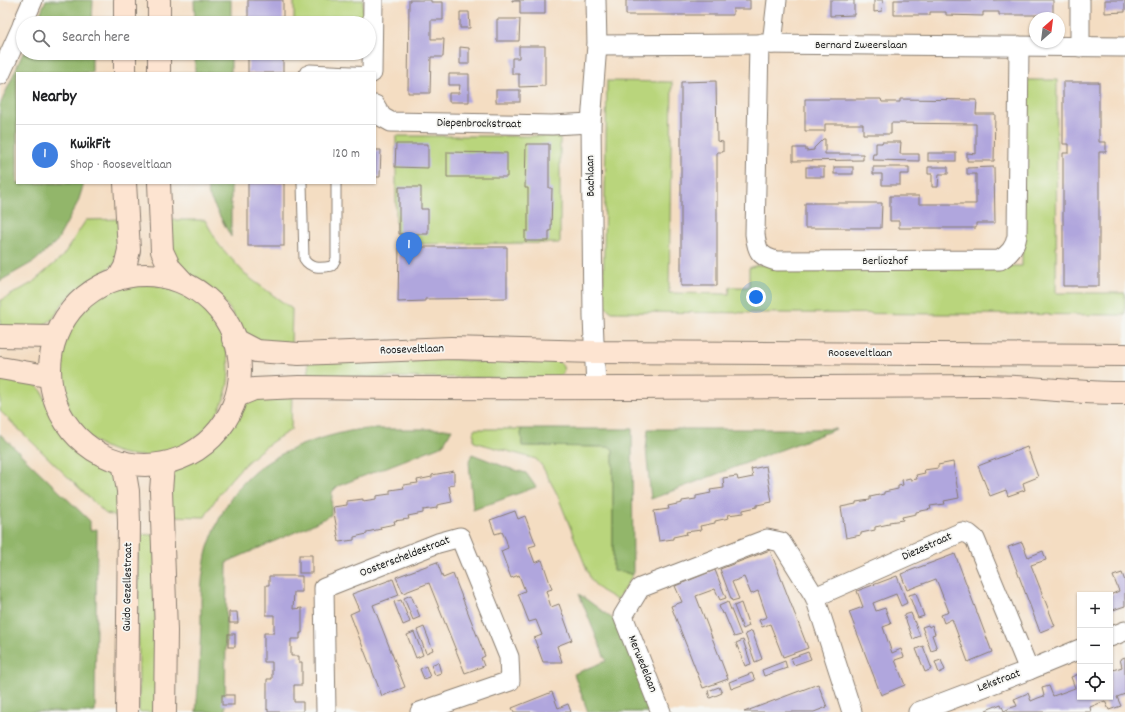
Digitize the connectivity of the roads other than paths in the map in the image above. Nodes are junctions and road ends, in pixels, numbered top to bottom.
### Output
1 (33, 0) edge
2 (125, 0) edge
3 (159, 0) edge
4 (373, 0) edge
5 (596, 0) edge
6 (777, 0) edge
7 (1080, 0) edge
8 (26, 16) edge
9 (125, 16) edge
10 (159, 16) edge
11 (373, 16) edge
12 (16, 39) edge
13 (765, 44) junction
14 (596, 45) junction
15 (1019, 46) junction
16 (1080, 47) junction
17 (1125, 47) edge
18 (125, 60) edge
19 (159, 60) edge
20 (372, 60) edge
21 (125, 72) edge
22 (159, 72) edge
23 (305, 72) edge
24 (336, 72) edge
25 (372, 72) edge
26 (0, 76) edge
27 (376, 107) edge
28 (591, 123) junction
29 (125, 184) edge
30 (159, 184) edge
31 (302, 184) edge
32 (336, 184) edge
33 (118, 279) junction
34 (183, 282) junction
35 (0, 336) edge
36 (54, 337) junction
37 (233, 339) junction
38 (595, 352) junction
39 (1125, 355) edge
40 (0, 368) edge
41 (47, 376) junction
42 (596, 388) junction
43 (1125, 393) edge
44 (237, 396) junction
45 (123, 462) junction
46 (163, 465) junction
47 (815, 597) junction
48 (1125, 631) edge
49 (1113, 636) edge
50 (1077, 650) edge
51 (1029, 670) junction
52 (127, 712) edge
53 (165, 712) edge
54 (326, 712) edge
55 (420, 712) edge
56 (661, 712) edge
57 (852, 712) edge
58 (918, 712) edge

1 - 8 street
2 - 9 main road
3 - 10 main road
4 - 11 street
5 - 14 street, Bachlaan
6 - 13 street
7 - 16 street
12 - 26 street
13 - 14 street, Bernard Zweerslaan
13 - 15 street, Bernard Zweerslaan
13 - 15 street, Berliozhof
14 - 28 street, Bachlaan
15 - 16 street, Bernard Zweerslaan
16 - 17 street, Bernard Zweerslaan
18 - 21 main road
19 - 22 main road
20 - 25 street
23 - 24 lane
24 - 25 lane
27 - 28 street, Diepenbrockstraat
28 - 38 street, Bachlaan
29 - 33 main road
30 - 34 main road
31 - 32 lane
33 - 34 main road
33 - 36 main road
34 - 37 main road
35 - 36 main road
36 - 41 main road
37 - 38 main road, Rooseveltlaan
37 - 44 main road
38 - 39 main road, Rooseveltlaan
38 - 42 street
40 - 41 main road
41 - 45 main road
42 - 43 main road
42 - 44 main road
44 - 46 main road
45 - 46 main road
45 - 52 main road, Guido Gezellestraat
46 - 53 main road
47 - 51 street, Diezestraat
47 - 56 street, Merwedelaan
47 - 57 street
48 - 49 street
50 - 51 street, Lekstraat
51 - 58 street, Lekstraat
54 - 55 street, Oosterscheldestraat

